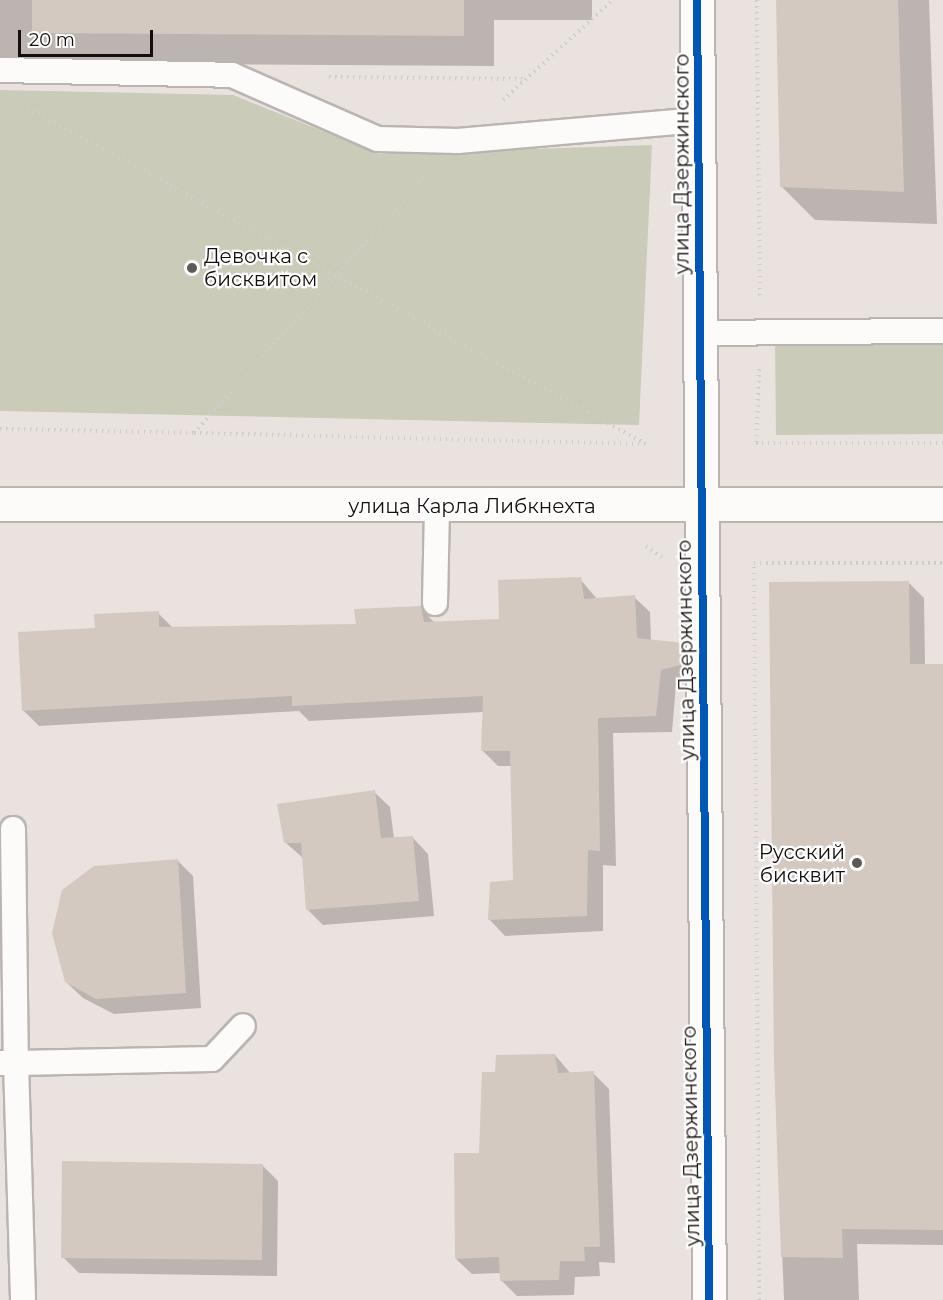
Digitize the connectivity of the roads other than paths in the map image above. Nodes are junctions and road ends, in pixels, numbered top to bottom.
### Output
1 (697, 0) edge
2 (0, 70) edge
3 (698, 120) junction
4 (943, 331) edge
5 (700, 333) junction
6 (0, 504) edge
7 (943, 504) edge
8 (437, 506) junction
9 (700, 506) junction
10 (435, 603) dead end
11 (13, 829) dead end
12 (243, 1026) dead end
13 (8, 1063) edge
14 (23, 1300) edge
15 (709, 1300) edge

1 - 3 street, улица Дзержинского
2 - 3 lane
3 - 5 street, улица Дзержинского
4 - 5 lane
5 - 9 street, улица Дзержинского
6 - 8 street, улица Карла Либкнехта
7 - 9 street, улица Карла Либкнехта
8 - 9 street, улица Карла Либкнехта
8 - 10 lane
9 - 15 street, улица Дзержинского
11 - 13 lane
12 - 13 lane
13 - 14 lane

